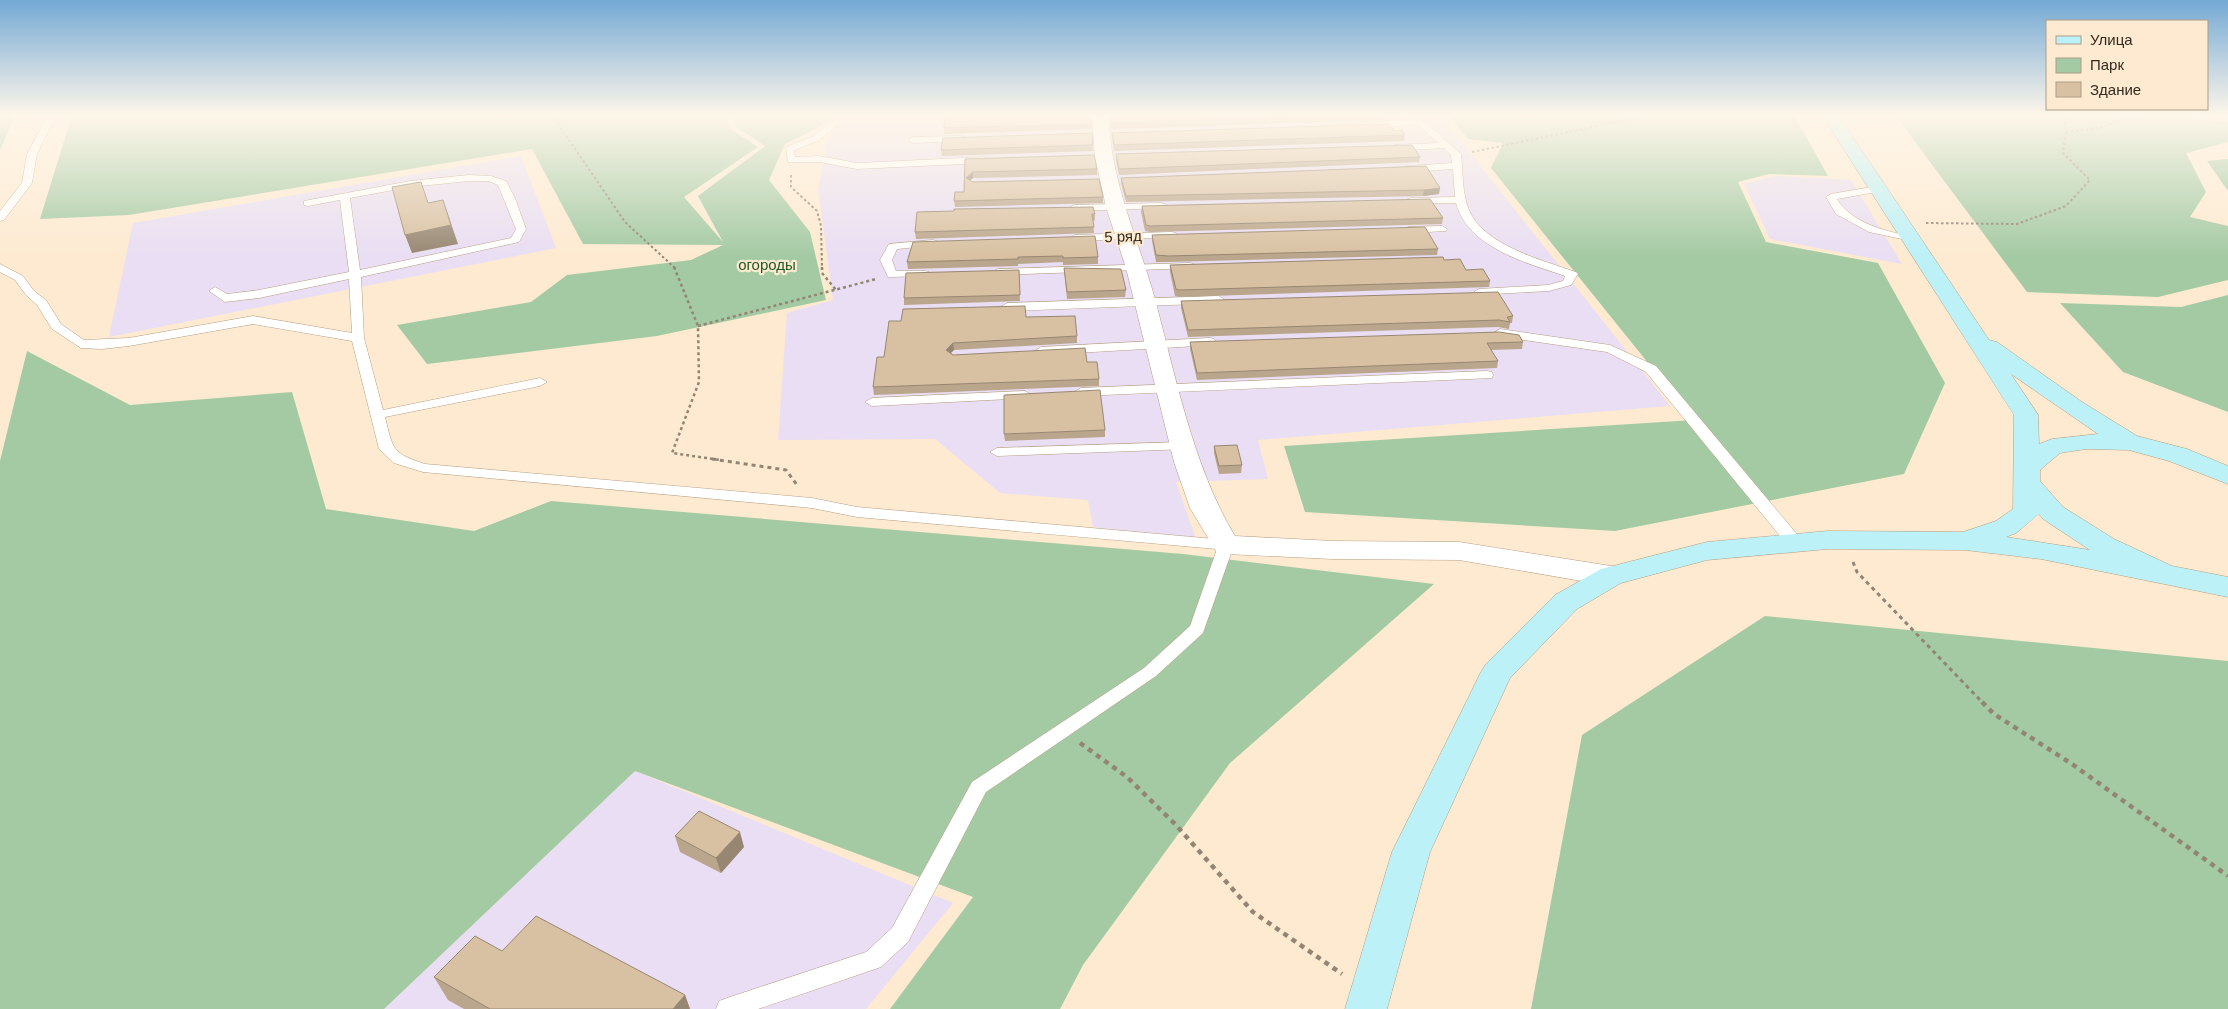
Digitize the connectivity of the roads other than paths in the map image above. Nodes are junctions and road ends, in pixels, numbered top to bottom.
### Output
1 (31, 162) edge
2 (836, 162) edge
3 (910, 162) edge
4 (1107, 162) edge
5 (1457, 162) edge
6 (1861, 162) edge
7 (1458, 166) junction
8 (1392, 170) edge
9 (1878, 189) junction
10 (345, 196) junction
11 (1461, 200) junction
12 (1402, 201) edge
13 (308, 203) dead end
14 (1175, 205) edge
15 (1116, 206) junction
16 (1066, 208) edge
17 (0, 218) edge
18 (1442, 229) dead end
19 (1393, 230) edge
20 (1184, 235) edge
21 (1125, 236) junction
22 (1066, 238) edge
23 (1912, 240) junction
24 (948, 242) edge
25 (1205, 266) edge
26 (0, 267) edge
27 (1136, 268) junction
28 (990, 272) edge
29 (941, 274) edge
30 (356, 275) junction
31 (215, 291) dead end
32 (1465, 294) edge
33 (1235, 300) edge
34 (1145, 302) junction
35 (990, 307) edge
36 (1488, 333) edge
37 (1975, 337) junction
38 (358, 338) junction
39 (1225, 342) edge
40 (1156, 344) junction
41 (1031, 351) edge
42 (1487, 375) dead end
43 (540, 382) dead end
44 (1168, 388) junction
45 (1069, 392) edge
46 (1040, 394) edge
47 (872, 402) dead end
48 (377, 415) junction
49 (2130, 442) junction
50 (1183, 446) junction
51 (997, 452) dead end
52 (2028, 475) junction
53 (2228, 476) edge
54 (1965, 540) junction
55 (1795, 543) junction
56 (1226, 545) junction
57 (2165, 574) junction
58 (1611, 576) junction
59 (2223, 585) edge
60 (1368, 1003) edge
61 (727, 1009) edge

1 - 17 lane
2 - 3 lane
4 - 15 street
5 - 7 lane
6 - 9 main road
7 - 8 lane
7 - 11 lane
9 - 23 main road
9 - 23 lane
10 - 13 lane
10 - 30 lane
10 - 30 lane
11 - 12 lane
11 - 32 lane
14 - 15 lane
15 - 16 lane
15 - 21 street
18 - 19 lane
20 - 21 lane, 5 ряд
21 - 22 lane, 5 ряд
21 - 27 street
23 - 37 main road
24 - 29 lane
25 - 27 lane
26 - 38 lane
27 - 28 lane
27 - 34 street
30 - 31 lane
30 - 38 lane
33 - 34 lane
34 - 35 lane
34 - 40 street
36 - 55 lane
37 - 49 main road
37 - 52 main road
38 - 48 lane
39 - 40 lane
40 - 41 lane
40 - 44 street
42 - 44 lane
43 - 48 lane
44 - 45 lane
44 - 50 street
46 - 47 lane
48 - 56 lane
49 - 52 main road
49 - 53 main road
50 - 51 lane
50 - 56 street
52 - 54 main road
52 - 57 main road
54 - 55 main road
54 - 57 main road
55 - 58 main road
56 - 58 street
56 - 61 lane
57 - 59 main road
58 - 60 main road

